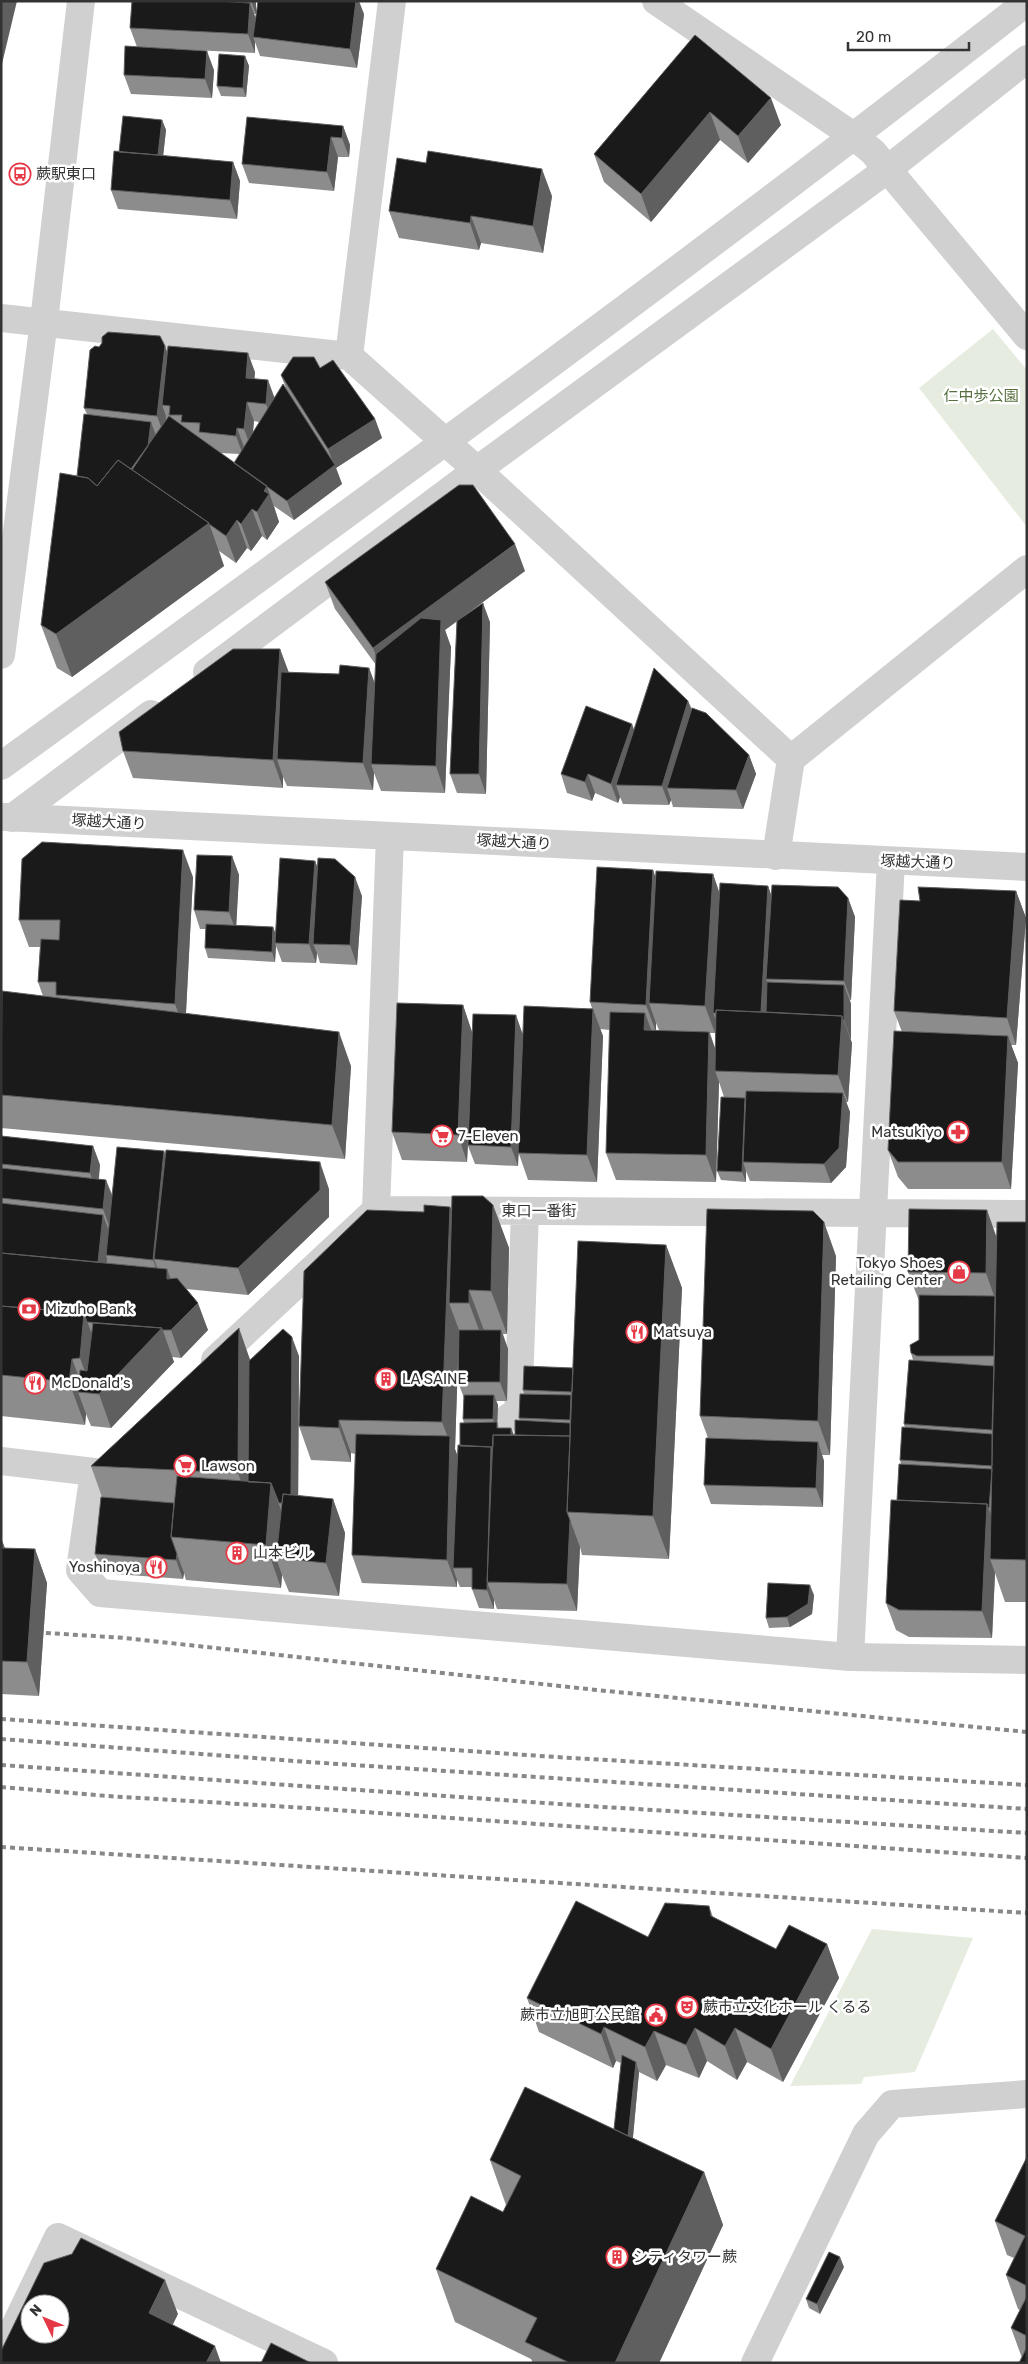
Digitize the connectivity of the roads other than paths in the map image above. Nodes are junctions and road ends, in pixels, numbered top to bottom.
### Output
1 (81, 1) edge
2 (392, 1) edge
3 (656, 1) edge
4 (1027, 2) edge
5 (1027, 59) edge
6 (855, 137) junction
7 (888, 169) junction
8 (1, 318) edge
9 (44, 322) junction
10 (1027, 336) edge
11 (349, 356) junction
12 (445, 443) junction
13 (477, 470) junction
14 (1027, 569) edge
15 (1, 655) edge
16 (791, 760) junction
17 (1, 766) edge
18 (7, 818) edge
19 (390, 836) junction
20 (776, 856) junction
21 (891, 861) junction
22 (1027, 867) edge
23 (376, 1210) junction
24 (526, 1211) junction
25 (874, 1213) junction
26 (1027, 1214) edge
27 (195, 1378) edge
28 (509, 1417) dead end
29 (116, 1452) edge
30 (1, 1461) edge
31 (94, 1472) junction
32 (850, 1657) junction
33 (1027, 1660) edge
34 (1027, 2094) edge
35 (273, 2338) junction
36 (1, 2355) edge
37 (262, 2363) edge
38 (324, 2363) edge
39 (755, 2363) edge

1 - 9 street
2 - 11 street
3 - 6 street
4 - 6 street
5 - 7 street
6 - 7 street
6 - 12 street
7 - 10 street
7 - 13 street
8 - 9 street
9 - 11 street
9 - 15 street
11 - 12 street
12 - 13 street
12 - 17 street
13 - 16 street
13 - 18 street
14 - 16 street
16 - 20 street
18 - 19 street, 塚越大通り
19 - 20 street, 塚越大通り
19 - 23 street
20 - 21 street, 塚越大通り
21 - 22 street, 塚越大通り
21 - 25 street
23 - 24 street, 東口一番街
23 - 27 street
24 - 25 street, 東口一番街
24 - 28 street
25 - 26 street, 東口一番街
25 - 32 street
29 - 31 street
30 - 31 street
31 - 32 street
32 - 33 street
34 - 39 street
35 - 36 street
35 - 37 street
35 - 38 street

